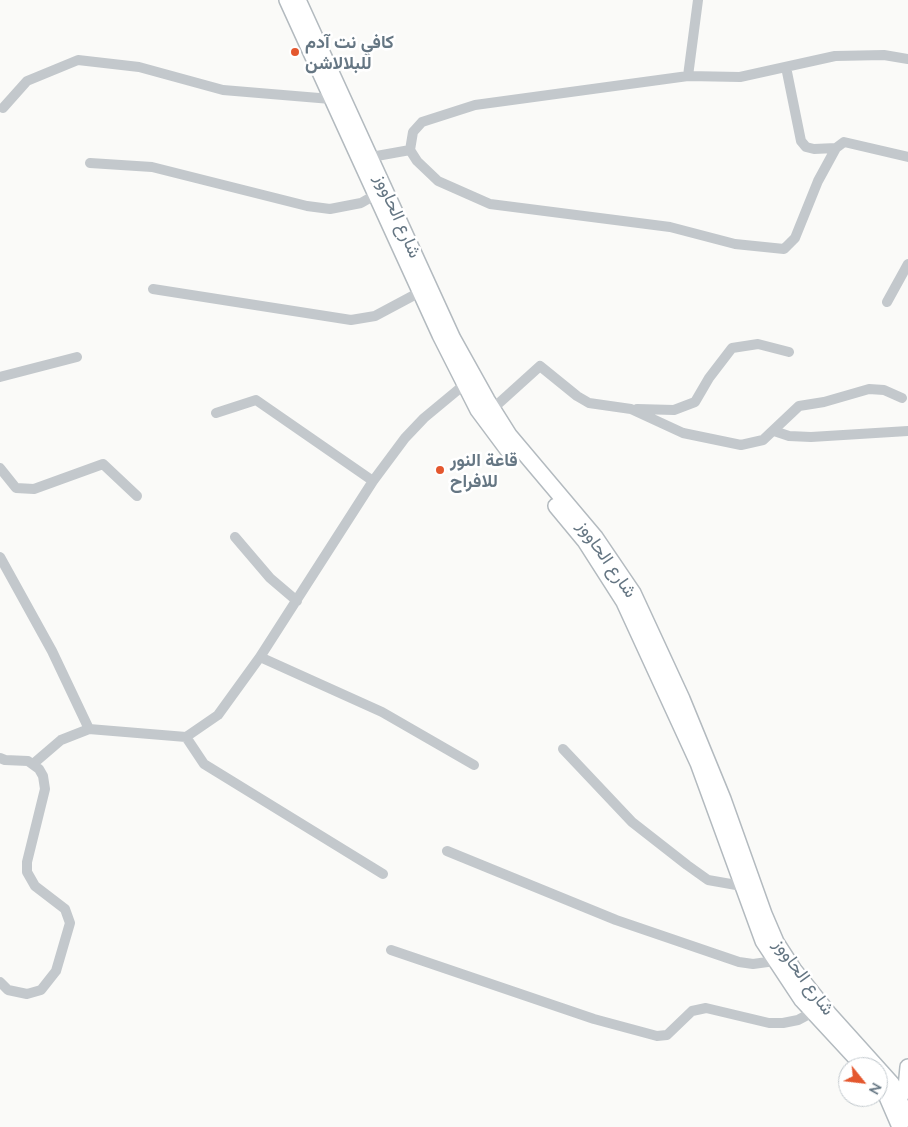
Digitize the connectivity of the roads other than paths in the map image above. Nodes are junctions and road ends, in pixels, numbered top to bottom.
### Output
1 (287, 0) edge
2 (298, 0) edge
3 (698, 0) edge
4 (908, 59) edge
5 (786, 67) junction
6 (688, 76) junction
7 (331, 98) junction
8 (3, 108) dead end
9 (836, 148) junction
10 (410, 150) junction
11 (371, 157) junction
12 (908, 157) edge
13 (90, 163) dead end
14 (375, 195) junction
15 (908, 264) edge
16 (152, 289) dead end
17 (420, 292) junction
18 (887, 302) dead end
19 (789, 352) dead end
20 (78, 357) dead end
21 (0, 377) edge
22 (465, 384) junction
23 (902, 398) dead end
24 (631, 409) junction
25 (216, 413) dead end
26 (488, 413) junction
27 (774, 431) junction
28 (908, 431) edge
29 (0, 468) edge
30 (373, 481) junction
31 (137, 496) dead end
32 (235, 537) dead end
33 (0, 557) edge
34 (297, 601) junction
35 (260, 657) junction
36 (89, 729) junction
37 (186, 737) junction
38 (563, 749) dead end
39 (0, 758) edge
40 (33, 764) junction
41 (474, 764) dead end
42 (447, 851) dead end
43 (383, 874) dead end
44 (742, 886) junction
45 (391, 950) dead end
46 (775, 961) junction
47 (0, 982) edge
48 (813, 1012) junction
49 (855, 1057) edge
50 (908, 1067) edge
51 (888, 1088) edge
52 (901, 1094) edge
53 (908, 1119) edge
54 (900, 1127) edge

1 - 7 main road
2 - 11 main road, شارع الحاووز
3 - 6 street
4 - 5 street
5 - 6 street
5 - 9 street
6 - 10 street
7 - 8 street
7 - 14 main road
9 - 10 street
9 - 12 street
10 - 11 street
11 - 26 main road, شارع الحاووز
13 - 14 street
14 - 17 main road
15 - 18 street
16 - 17 street
17 - 22 main road
19 - 24 street
20 - 21 street
22 - 26 main road
22 - 30 street
23 - 27 street
24 - 26 street
24 - 27 street
25 - 30 street
26 - 44 main road
26 - 52 main road, شارع الحاووز
27 - 28 street
29 - 31 street
30 - 34 street
32 - 34 street
33 - 36 street
34 - 35 street
35 - 37 street
35 - 41 street
36 - 37 street
36 - 40 street
37 - 43 street
38 - 44 street
39 - 40 street
40 - 47 street
42 - 46 street
44 - 46 main road
45 - 48 street
46 - 48 main road
48 - 49 main road
50 - 52 main road
51 - 52 main road
52 - 53 main road, شارع الحاووز
52 - 54 main road

